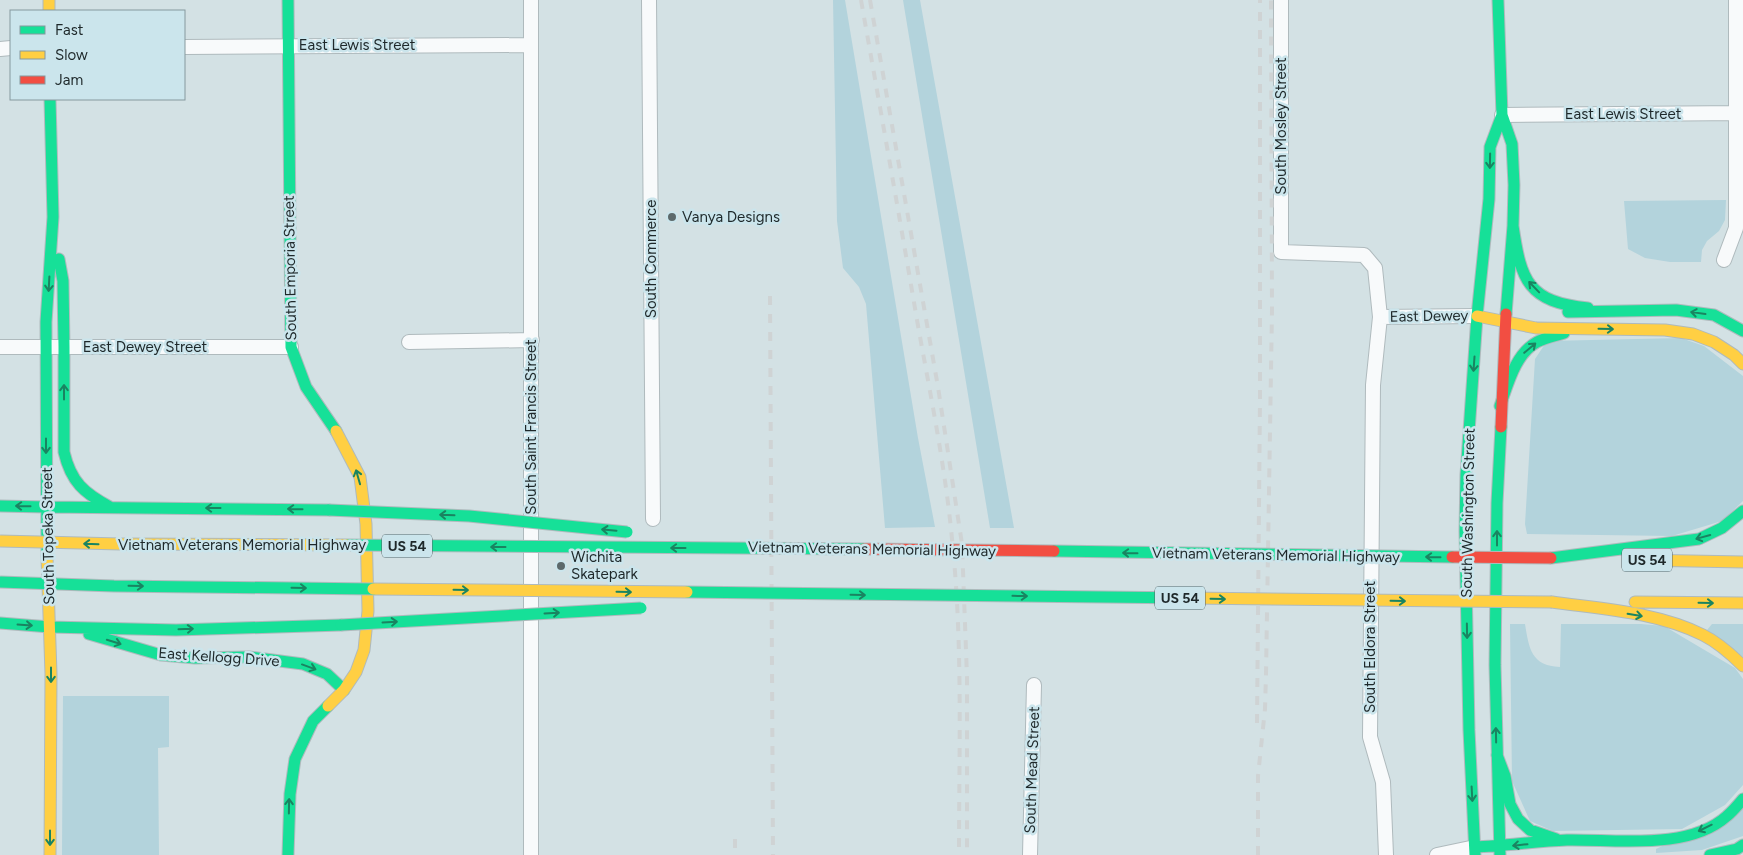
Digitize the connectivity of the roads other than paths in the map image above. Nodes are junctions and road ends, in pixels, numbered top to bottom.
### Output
1 (288, 0) edge
2 (531, 0) edge
3 (649, 0) edge
4 (1281, 0) edge
5 (1498, 0) edge
6 (1736, 0) edge
7 (531, 45) junction
8 (288, 46) junction
9 (185, 47) edge
10 (50, 100) edge
11 (1739, 113) edge
12 (1502, 115) junction
13 (52, 218) junction
14 (1513, 226) junction
15 (1282, 252) joint
16 (1724, 260) dead end
17 (1629, 310) junction
18 (1552, 312) dead end
19 (1520, 313) dead end
20 (1477, 316) junction
21 (1380, 317) junction
22 (1505, 318) junction
23 (1583, 329) junction
24 (1743, 331) edge
25 (532, 340) junction
26 (410, 342) dead end
27 (0, 347) edge
28 (46, 347) junction
29 (64, 347) junction
30 (291, 347) junction
31 (1743, 364) edge
32 (1500, 406) junction
33 (0, 506) edge
34 (46, 507) junction
35 (110, 507) junction
36 (1743, 512) edge
37 (653, 519) dead end
38 (638, 533) dead end
39 (677, 536) dead end
40 (0, 541) edge
41 (814, 548) junction
42 (1552, 558) junction
43 (1743, 562) edge
44 (0, 582) edge
45 (809, 594) junction
46 (1552, 602) junction
47 (1743, 603) edge
48 (698, 604) dead end
49 (650, 608) dead end
50 (0, 623) edge
51 (50, 627) junction
52 (1743, 666) edge
53 (1034, 685) dead end
54 (344, 690) junction
55 (1496, 755) junction
56 (1743, 798) edge
57 (1564, 840) junction
58 (1743, 846) edge
59 (1475, 851) edge
60 (1500, 852) edge
61 (50, 855) edge
62 (288, 855) edge
63 (530, 855) edge
64 (1030, 855) edge
65 (1386, 855) edge
66 (1437, 855) edge
67 (1710, 855) edge

1 - 8 main road, South Emporia Street
2 - 7 street, South Saint Francis Street
3 - 37 street, South Commerce
4 - 15 street, South Mosley Street
5 - 12 main road, South Washington Street
6 - 11 street
7 - 8 street, East Lewis Street
7 - 25 street, South Saint Francis Street
8 - 9 street, East Lewis Street
8 - 30 main road, South Emporia Street
10 - 13 main road, South Topeka Street
11 - 12 street, East Lewis Street
11 - 16 street
12 - 14 main road, South Washington Street
12 -> 20 main road, South Washington Street
13 -> 28 main road, South Topeka Street
13 - 29 main road, South Topeka Street
17 -> 14 main road
14 - 22 main road, South Washington Street
15 - 21 street, East Dewey
17 - 18 main road
24 -> 17 main road
19 - 22 main road
20 - 21 street, East Dewey
20 - 22 main road
20 -> 59 main road, South Washington Street
21 - 65 street, South Eldora Street
22 - 23 main road
22 - 32 main road, South Washington Street
23 -> 31 main road
32 -> 23 main road
25 - 26 street
25 - 63 street, South Saint Francis Street
27 - 28 street, East Dewey Street
28 - 29 street, East Dewey Street
28 -> 34 main road, South Topeka Street
29 - 30 street, East Dewey Street
35 -> 29 main road, South Topeka Street
54 -> 30 main road, South Emporia Street
55 -> 32 main road, South Washington Street
34 -> 33 main road
34 - 35 main road
34 - 51 main road, South Topeka Street
38 -> 35 main road, bridge
36 -> 42 main road
39 - 41 main road, bridge
41 -> 40 main road, Vietnam Veterans Memorial Highway / US 54, bridge
42 -> 41 main road, Vietnam Veterans Memorial Highway / US 54, bridge
42 - 43 main road, Vietnam Veterans Memorial Highway / US 54
44 -> 45 main road, US 54, bridge
45 -> 46 main road, US 54, bridge
45 - 48 main road, bridge
46 -> 47 main road, US 54
46 -> 52 main road
51 -> 49 main road, bridge
50 -> 51 main road, East Kellogg Drive
51 -> 54 main road, East Kellogg Drive
51 -> 61 main road, South Topeka Street
53 - 64 street, South Mead Street
62 -> 54 main road, South Emporia Street
55 - 57 main road
55 - 60 main road, South Washington Street
56 -> 57 main road
57 -> 60 main road
58 - 67 main road
59 - 60 main road
59 - 66 street

